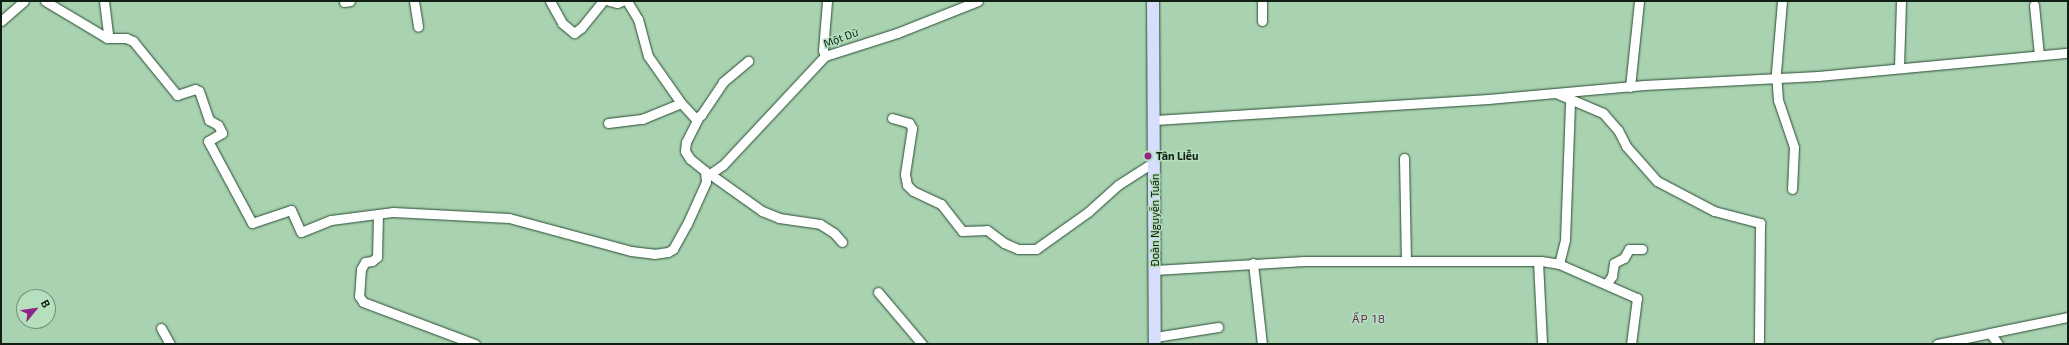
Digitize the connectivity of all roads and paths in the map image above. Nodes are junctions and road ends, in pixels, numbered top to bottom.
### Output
1 (24, 1) edge
2 (44, 1) edge
3 (104, 1) edge
4 (414, 1) edge
5 (550, 1) edge
6 (603, 1) edge
7 (609, 1) edge
8 (622, 1) edge
9 (627, 1) edge
10 (827, 1) edge
11 (978, 1) edge
12 (1153, 1) edge
13 (1262, 1) edge
14 (1639, 1) edge
15 (1782, 1) edge
16 (1901, 1) edge
17 (958, 4) edge
18 (2034, 5) dead end
19 (1, 21) edge
20 (1262, 21) dead end
21 (418, 27) dead end
22 (108, 34) dead end
23 (2068, 53) edge
24 (2039, 55) junction
25 (825, 56) junction
26 (748, 60) dead end
27 (1899, 68) junction
28 (1777, 78) junction
29 (1630, 87) junction
30 (1556, 93) junction
31 (1570, 101) junction
32 (681, 103) junction
33 (699, 117) junction
34 (892, 118) dead end
35 (1155, 120) junction
36 (608, 123) dead end
37 (1404, 158) dead end
38 (1154, 162) junction
39 (708, 175) junction
40 (1792, 189) dead end
41 (378, 214) junction
42 (842, 242) dead end
43 (1642, 249) dead end
44 (1406, 259) junction
45 (1538, 261) junction
46 (1253, 263) junction
47 (1559, 264) junction
48 (1155, 270) junction
49 (1607, 283) junction
50 (878, 292) dead end
51 (2068, 317) edge
52 (1218, 327) dead end
53 (161, 328) dead end
54 (1990, 333) junction
55 (1155, 340) edge
56 (170, 344) edge
57 (475, 344) edge
58 (922, 344) edge
59 (1262, 344) edge
60 (1542, 344) edge
61 (1631, 344) edge
62 (1759, 344) edge
63 (1937, 344) edge
64 (1998, 344) edge

1 - 19 street
2 - 41 street
3 - 22 street
4 - 21 street
5 - 6 street
7 - 8 street
9 - 32 street
10 - 25 street
11 - 17 street, Một Dữ
12 - 35 main road, Đoàn Nguyễn Tuấn
13 - 20 street
14 - 29 street
15 - 28 street
16 - 27 street
17 - 25 street, Một Dữ
18 - 24 street
23 - 24 street
24 - 27 street
25 - 39 street, Một Dữ
26 - 33 street
27 - 28 street
28 - 29 street
28 - 40 street
29 - 30 street
30 - 31 street
30 - 35 street
31 - 47 street
31 - 62 street
32 - 33 street
32 - 36 street
33 - 39 street
34 - 38 street
35 - 38 main road, Đoàn Nguyễn Tuấn
37 - 44 street
38 - 48 main road, Đoàn Nguyễn Tuấn
39 - 41 street
39 - 42 street
41 - 57 street
43 - 49 street
44 - 45 street
44 - 46 street
45 - 47 street
45 - 60 street
46 - 48 street
46 - 59 street
47 - 49 street
48 - 55 main road, Đoàn Nguyễn Tuấn
49 - 61 street
50 - 58 street
51 - 54 street
52 - 55 street
53 - 56 street
54 - 63 street
54 - 64 street

